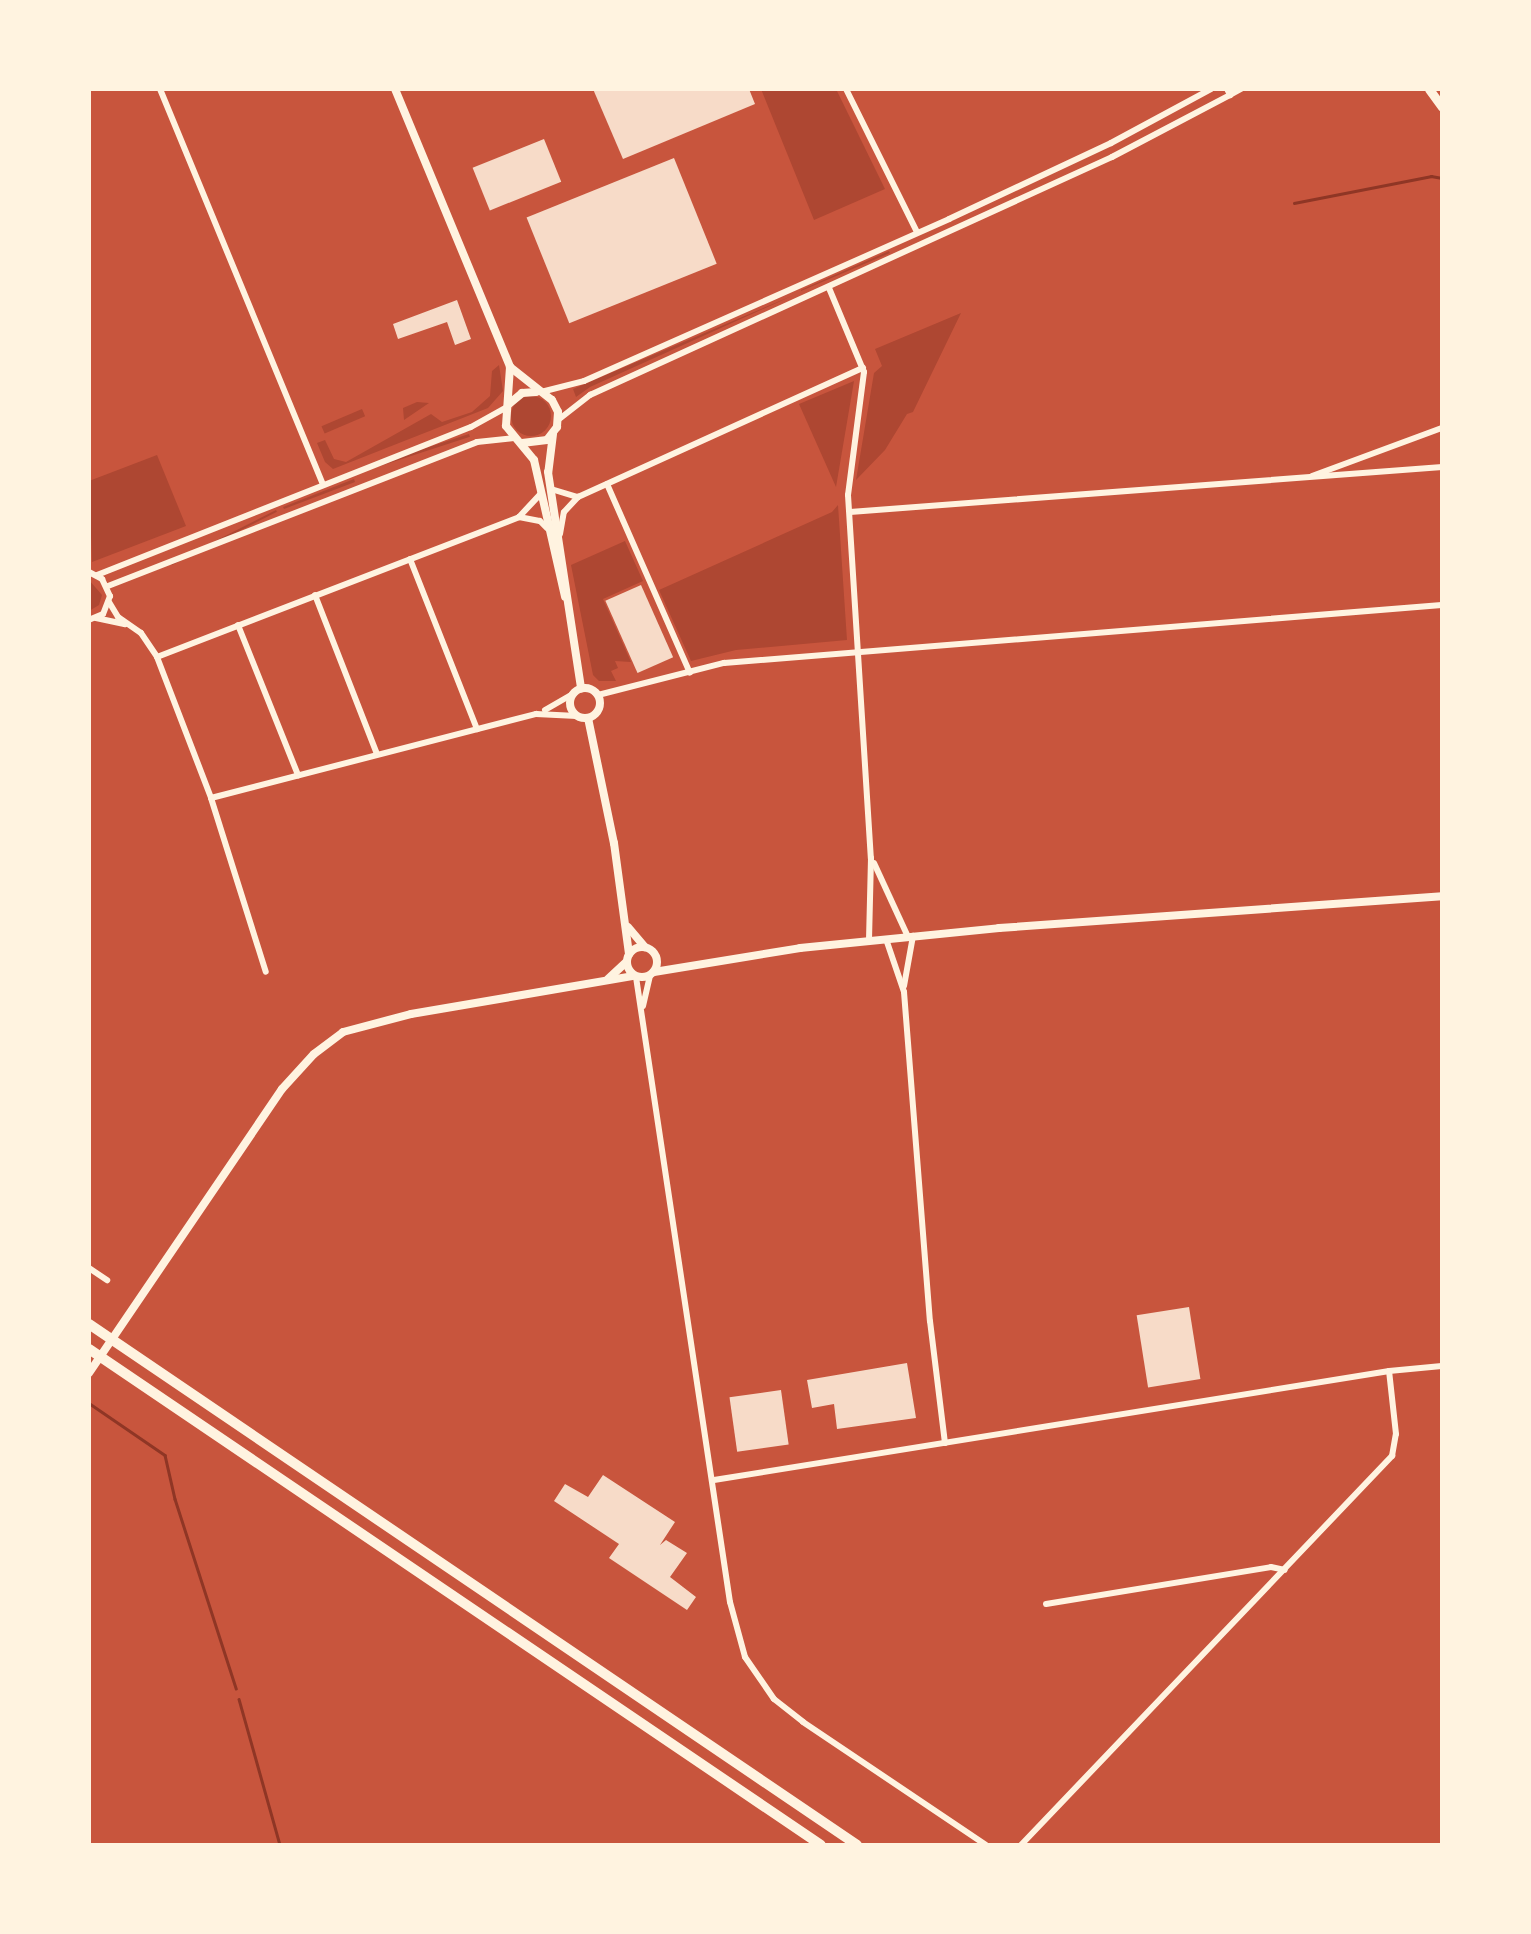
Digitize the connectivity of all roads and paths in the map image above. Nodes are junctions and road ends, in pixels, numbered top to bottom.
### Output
1 (160, 89) edge
2 (396, 89) edge
3 (846, 89) edge
4 (1211, 89) edge
5 (1241, 89) edge
6 (1429, 89) edge
7 (1229, 92) edge
8 (1442, 107) edge
9 (917, 232) junction
10 (829, 288) junction
11 (510, 367) junction
12 (863, 369) junction
13 (539, 392) junction
14 (507, 407) junction
15 (558, 420) junction
16 (1442, 428) edge
17 (553, 434) junction
18 (518, 440) junction
19 (1442, 467) edge
20 (1303, 480) junction
21 (323, 484) junction
22 (607, 484) junction
23 (551, 489) junction
24 (541, 493) junction
25 (578, 497) junction
26 (850, 512) junction
27 (519, 517) junction
28 (547, 528) junction
29 (559, 539) junction
30 (410, 559) junction
31 (89, 572) edge
32 (97, 575) junction
33 (108, 586) junction
34 (315, 595) junction
35 (565, 597) junction
36 (109, 602) junction
37 (1442, 605) edge
38 (93, 619) edge
39 (125, 624) junction
40 (238, 625) junction
41 (857, 653) junction
42 (157, 657) junction
43 (690, 673) junction
44 (581, 688) junction
45 (571, 695) junction
46 (598, 695) junction
47 (536, 714) junction
48 (577, 716) junction
49 (587, 718) junction
50 (477, 729) junction
51 (377, 754) junction
52 (298, 775) junction
53 (211, 798) junction
54 (871, 858) junction
55 (1442, 896) edge
56 (628, 927) junction
57 (911, 936) junction
58 (886, 939) junction
59 (870, 941) junction
60 (645, 947) junction
61 (627, 958) junction
62 (657, 959) junction
63 (676, 968) junction
64 (265, 972) dead end
65 (652, 974) junction
66 (635, 976) junction
67 (608, 979) junction
68 (904, 992) junction
69 (643, 1008) junction
70 (89, 1268) edge
71 (107, 1280) dead end
72 (89, 1324) edge
73 (89, 1349) edge
74 (1442, 1366) edge
75 (1389, 1371) junction
76 (89, 1373) edge
77 (945, 1443) junction
78 (714, 1480) junction
79 (1285, 1570) junction
80 (1046, 1604) dead end
81 (821, 1845) edge
82 (857, 1845) edge
83 (986, 1845) edge
84 (1021, 1845) edge

1 - 21 street
2 - 11 street
3 - 9 street
4 - 9 street
5 - 7 street
6 - 8 main road
7 - 10 street
9 - 13 street
10 - 12 street
10 - 15 street
11 - 13 street
11 - 14 street
12 - 22 street
12 - 26 street
13 - 14 street
13 - 15 street
14 - 18 street
14 - 21 street
15 - 17 street
16 - 20 street
17 - 18 street
17 - 23 street
18 - 24 street
18 - 33 street
19 - 20 street
20 - 26 street
21 - 32 street
22 - 25 street
22 - 43 street
23 - 25 street
23 - 29 street
24 - 27 street
24 - 28 street
25 - 29 street
26 - 41 street
27 - 28 street
27 - 30 street
28 - 35 street
29 - 35 street
30 - 34 street
30 - 50 street
31 - 32 street
32 - 33 street
33 - 36 street
34 - 40 street
34 - 51 street
35 - 44 street
36 - 38 street
36 - 39 street
37 - 41 street
38 - 39 street
39 - 42 street
40 - 42 street
40 - 52 street
41 - 43 street
41 - 54 street
42 - 53 street
43 - 46 street
44 - 45 street
44 - 46 street
45 - 47 street
45 - 48 street
46 - 49 street
47 - 48 street
47 - 50 street
48 - 49 street
49 - 56 street
50 - 51 street
51 - 52 street
52 - 53 street
53 - 64 street
54 - 57 street
54 - 59 street
55 - 57 street
56 - 60 street
56 - 61 street
57 - 58 street
57 - 68 street
58 - 59 street
58 - 68 street
59 - 63 street
60 - 61 street
60 - 62 street
61 - 66 street
61 - 67 street
62 - 63 street
62 - 65 street
63 - 65 street
65 - 66 street
65 - 69 street
66 - 67 street
66 - 69 street
67 - 76 street
68 - 77 street
69 - 78 street
70 - 71 street
72 - 82 highway
73 - 81 highway
74 - 75 street
75 - 77 street
75 - 79 street
77 - 78 street
78 - 83 street
79 - 80 street
79 - 84 street

